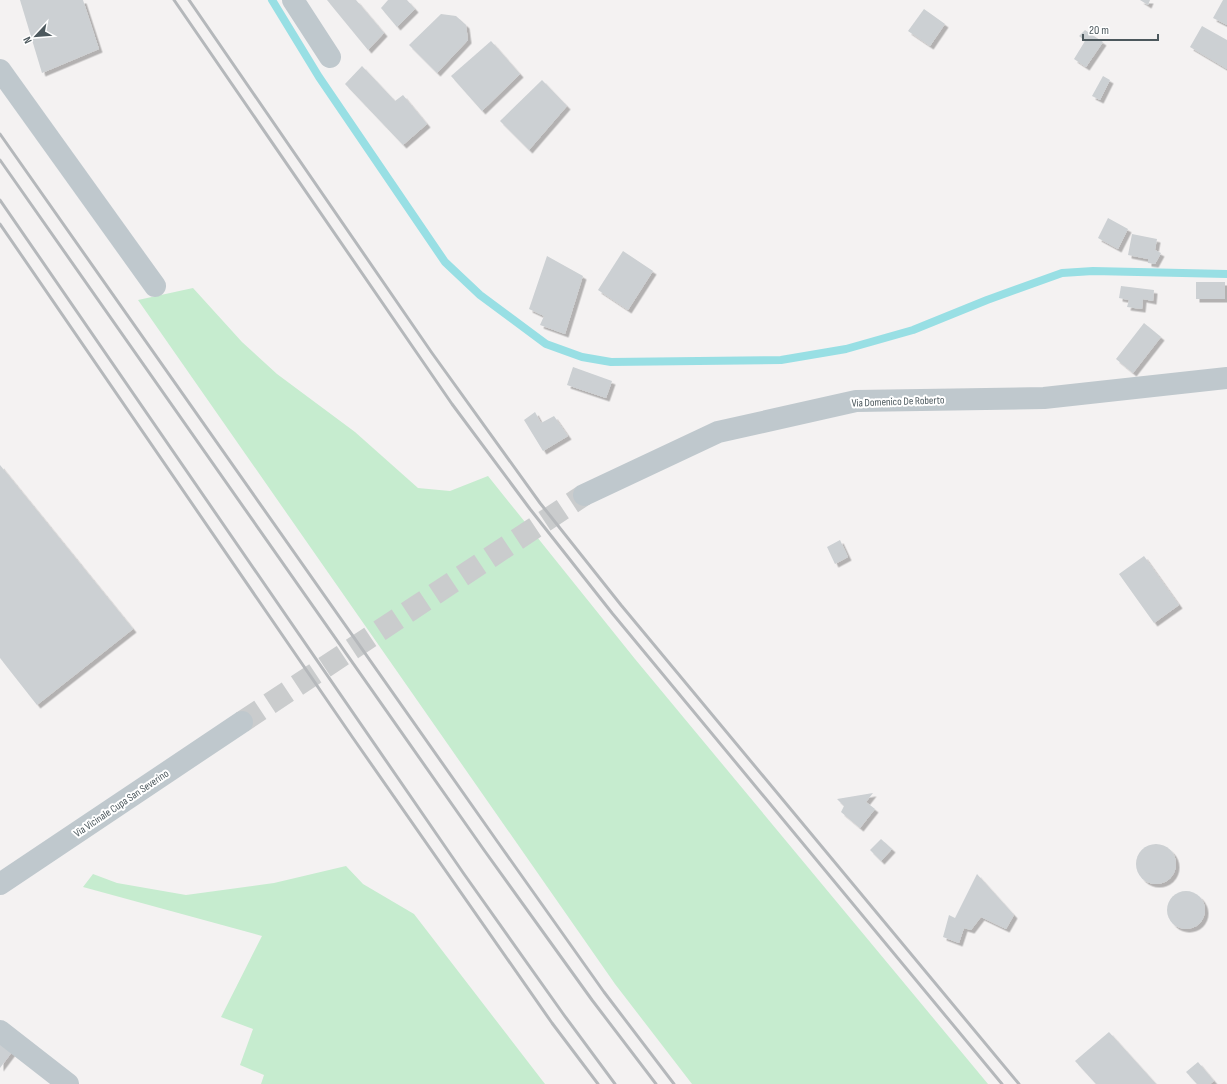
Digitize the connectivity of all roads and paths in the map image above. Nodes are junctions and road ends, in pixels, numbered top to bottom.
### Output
1 (293, 0) edge
2 (330, 57) dead end
3 (0, 70) edge
4 (155, 286) dead end
5 (1227, 378) edge
6 (584, 495) tunnel mouth
7 (242, 722) tunnel mouth
8 (0, 884) edge
9 (0, 1031) edge
10 (68, 1084) edge

1 - 2 street
3 - 4 street
5 - 6 street, Via Domenico De Roberto
7 - 8 street, Via Vicinale Cupa San Severino
9 - 10 street

